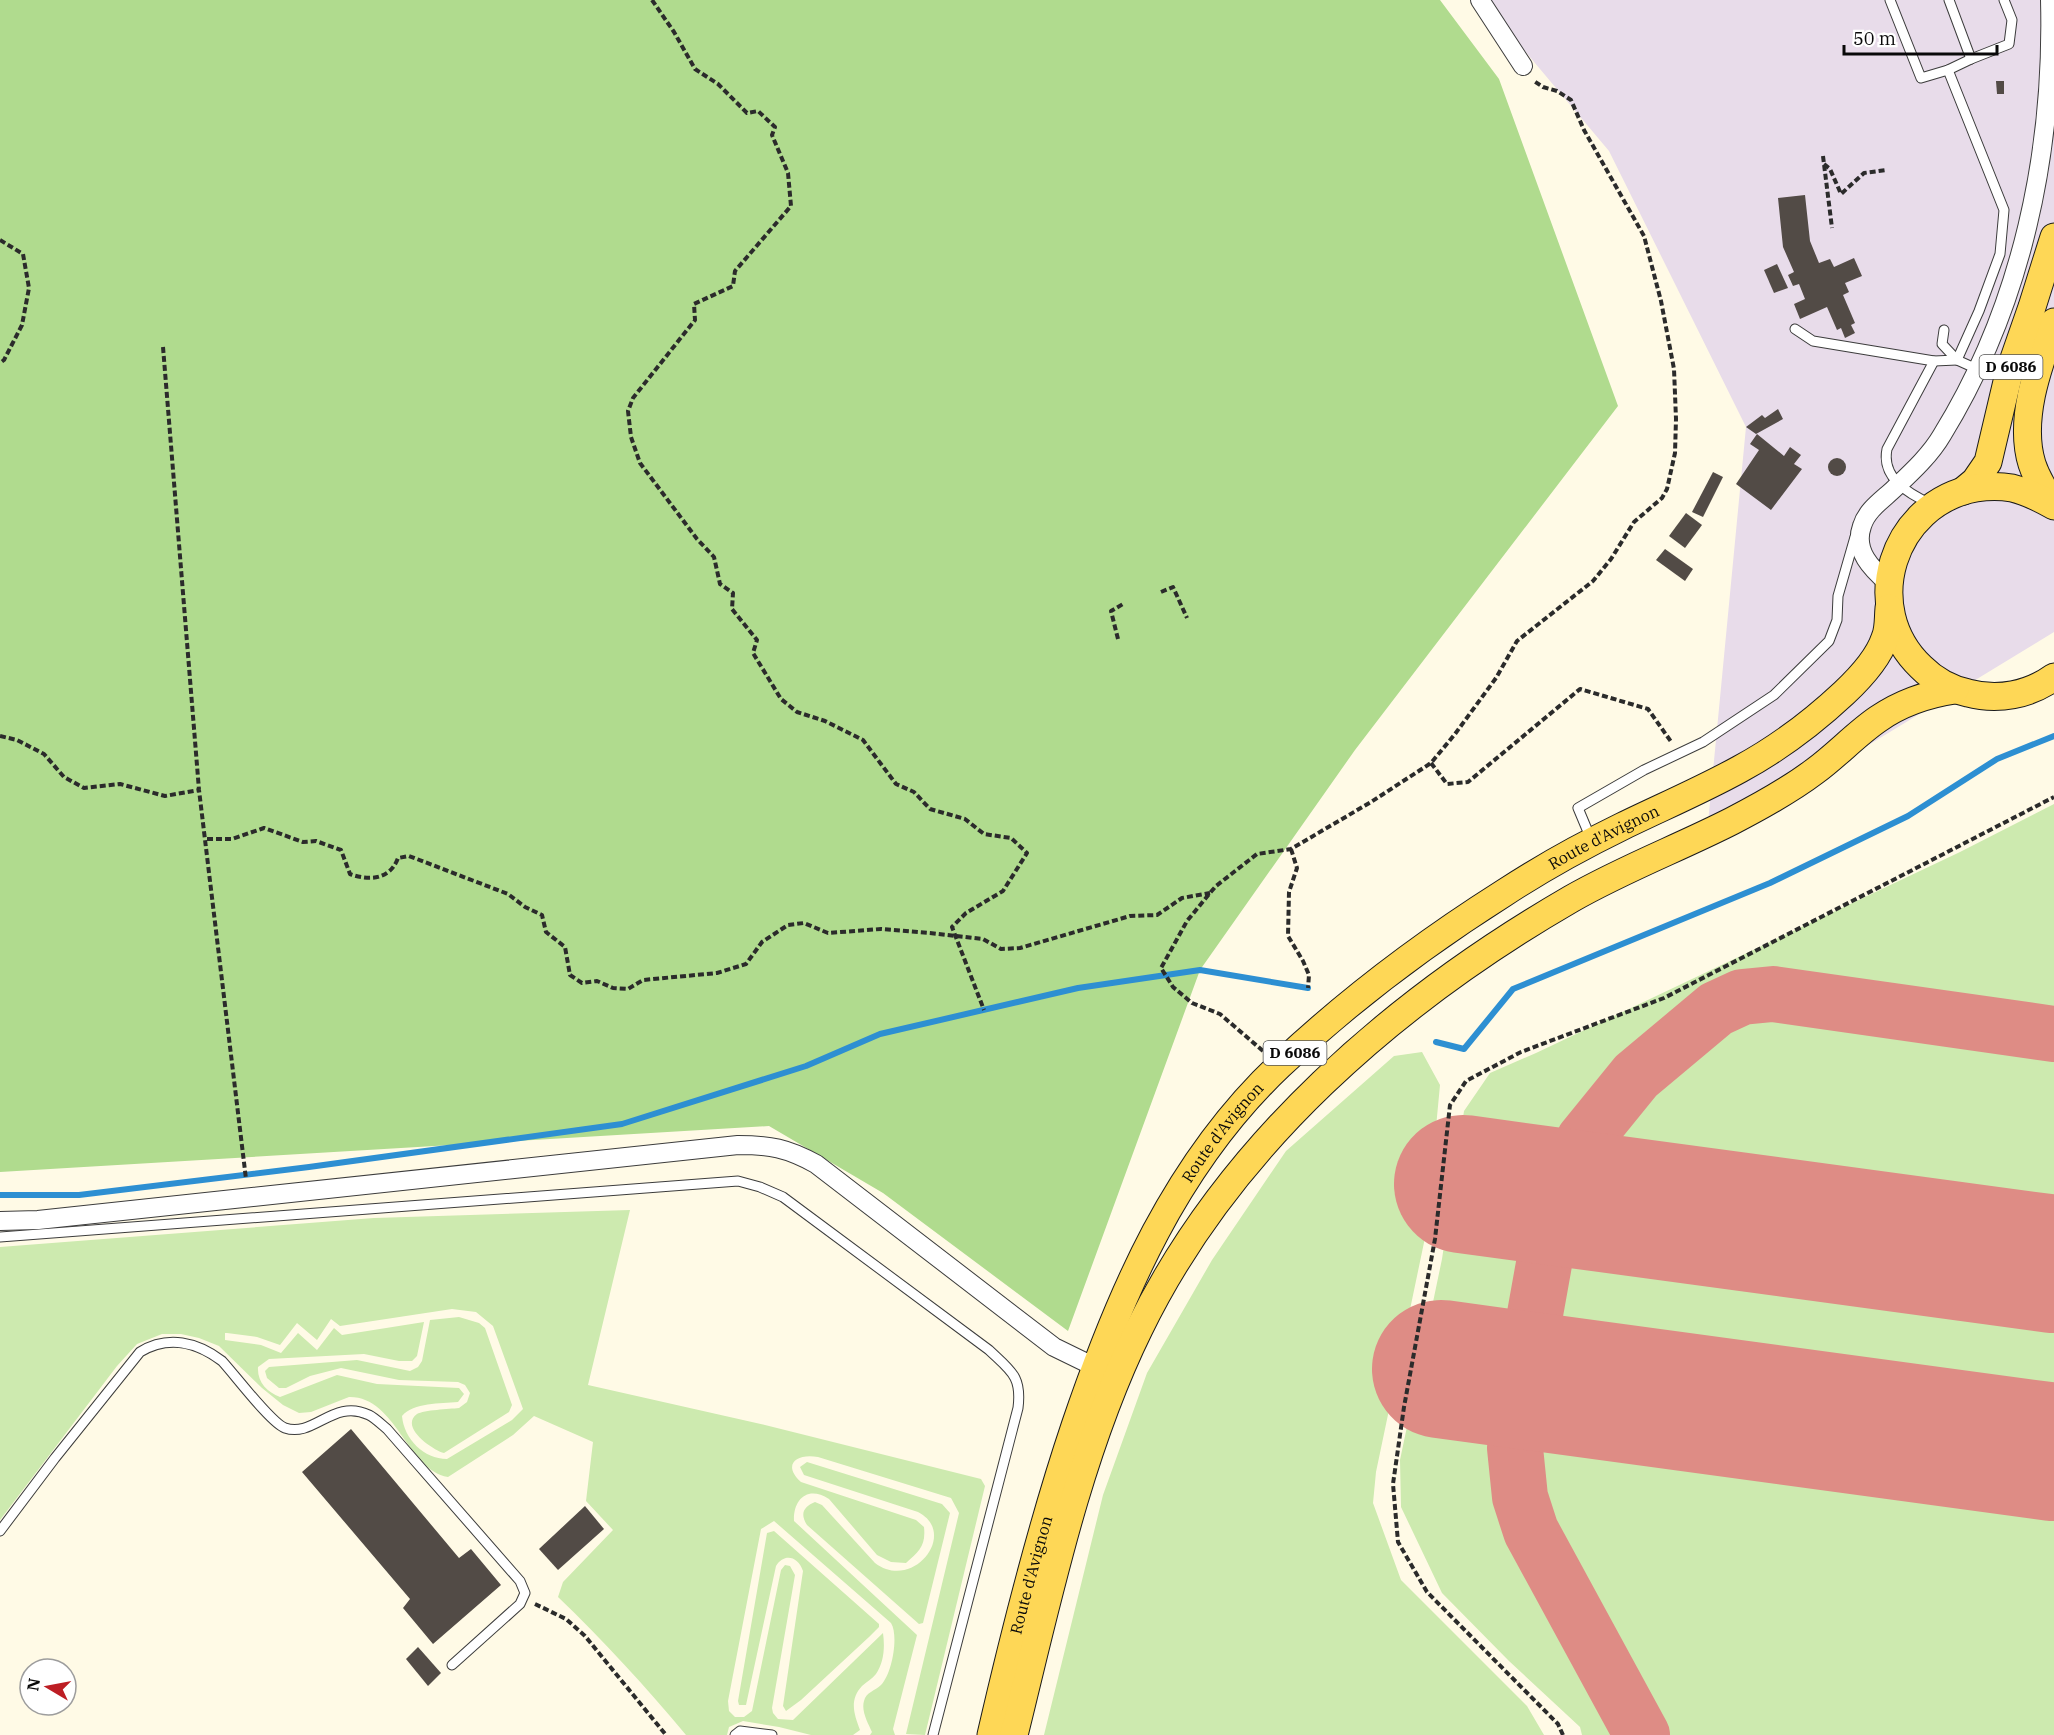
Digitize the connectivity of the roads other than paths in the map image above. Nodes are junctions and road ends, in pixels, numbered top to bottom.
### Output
1 (1480, 0) edge
2 (1890, 0) edge
3 (1948, 0) edge
4 (2004, 0) edge
5 (2050, 0) edge
6 (1971, 59) junction
7 (1523, 66) road end
8 (1948, 70) junction
9 (2054, 237) edge
10 (2054, 322) edge
11 (1795, 329) dead end
12 (1944, 330) dead end
13 (1957, 360) junction
14 (1934, 361) junction
15 (1977, 369) junction
16 (1899, 484) junction
17 (1963, 491) junction
18 (1933, 505) junction
19 (2054, 506) edge
20 (1865, 519) junction
21 (1889, 596) junction
22 (2054, 677) edge
23 (1955, 690) junction
24 (1592, 842) junction
25 (0, 1221) edge
26 (0, 1237) edge
27 (1095, 1367) junction
28 (0, 1531) edge
29 (452, 1665) dead end
30 (735, 1735) edge
31 (772, 1735) edge
32 (933, 1735) edge
33 (991, 1735) edge
34 (1014, 1735) edge

1 - 7 street
2 - 8 lane
3 - 6 lane
4 - 6 lane
5 - 15 street
6 - 8 lane
8 - 13 lane
9 - 17 main road, D 6086
10 - 19 main road, D 6086
11 - 14 lane
12 - 13 lane
13 - 14 lane
13 - 15 lane
14 - 16 lane
15 - 16 street
16 - 18 lane
16 - 20 street
17 - 18 main road, Route d'Avignon
17 - 19 main road
18 - 21 main road, Route d'Avignon
20 - 21 street
20 - 24 lane
21 - 23 main road
21 - 24 main road, Route d'Avignon / D 6086
22 - 23 main road
23 - 34 main road, Route d'Avignon / D 6086
24 - 27 main road, Route d'Avignon / D 6086
25 - 27 street
26 - 32 lane
27 - 33 main road, Route d'Avignon / D 6086
28 - 29 lane
30 - 31 lane

